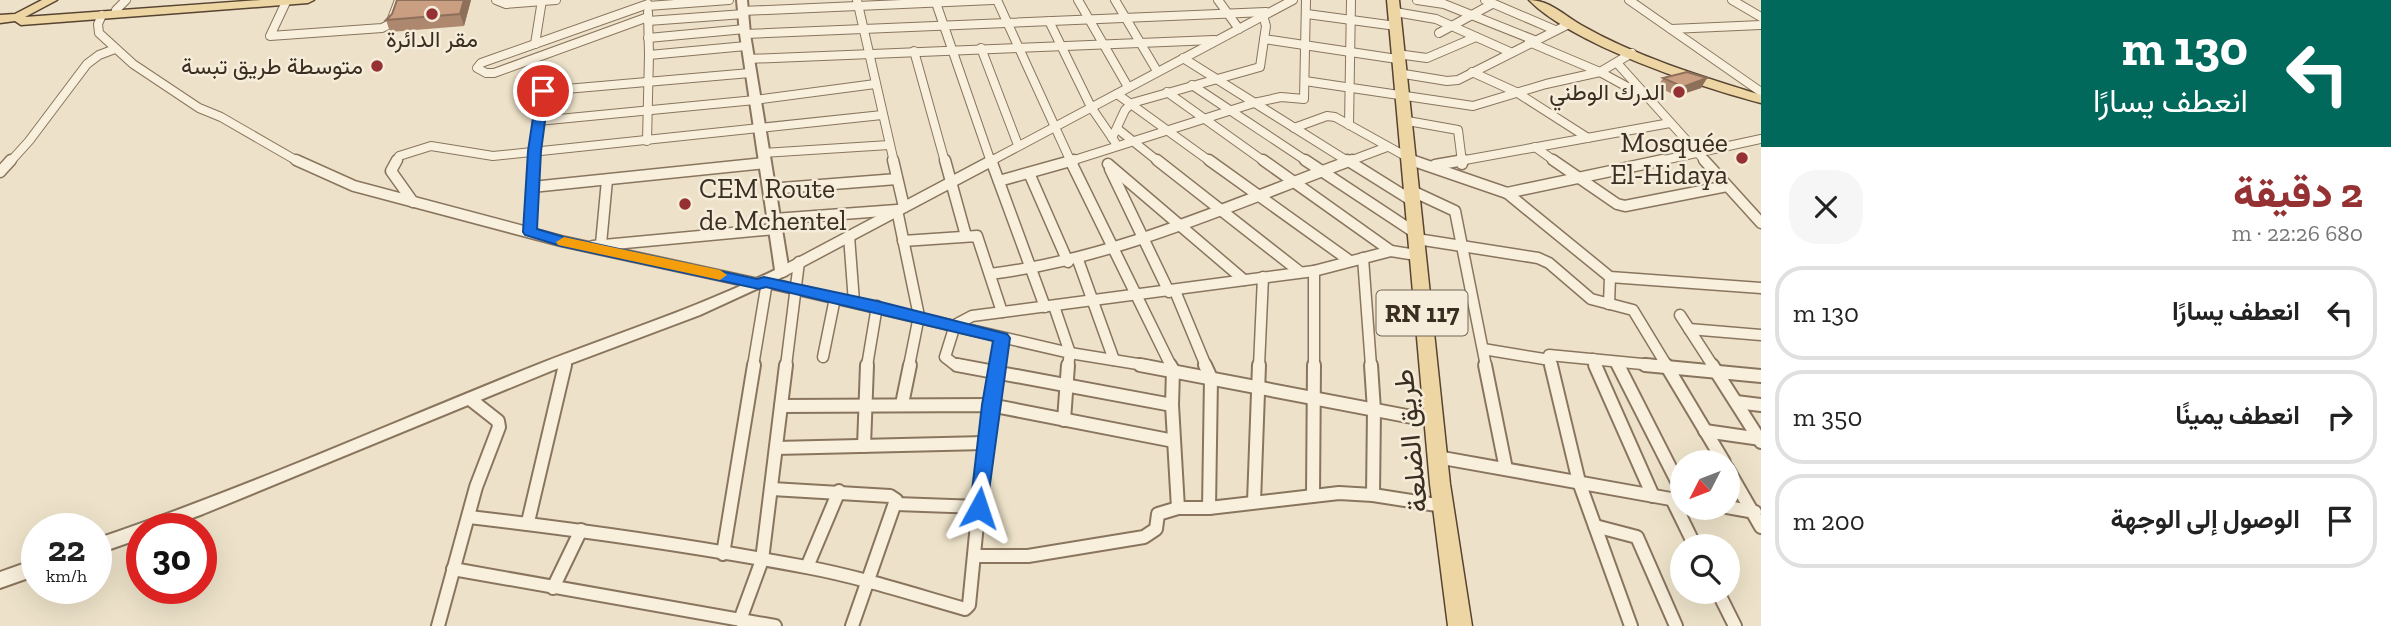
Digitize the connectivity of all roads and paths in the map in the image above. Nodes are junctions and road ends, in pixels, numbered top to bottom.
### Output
1 (126, 0) edge
2 (264, 0) edge
3 (308, 0) edge
4 (401, 0) edge
5 (496, 0) edge
6 (556, 0) edge
7 (729, 0) edge
8 (995, 0) edge
9 (1078, 0) edge
10 (1115, 0) edge
11 (1218, 0) edge
12 (1293, 0) edge
13 (1306, 0) edge
14 (1351, 0) edge
15 (1417, 0) edge
16 (1535, 0) edge
17 (1629, 0) edge
18 (1731, 0) edge
19 (542, 1) edge
20 (695, 1) edge
21 (936, 1) edge
22 (286, 2) edge
23 (1442, 2) edge
24 (1489, 2) edge
25 (648, 3) edge
26 (857, 3) edge
27 (186, 7) junction
28 (743, 8) edge
29 (116, 10) junction
30 (134, 11) junction
31 (29, 13) edge
32 (1227, 13) junction
33 (1267, 13) junction
34 (1394, 13) edge
35 (1307, 14) junction
36 (102, 15) junction
37 (1472, 15) junction
38 (1125, 17) junction
39 (1761, 17) edge
40 (696, 18) junction
41 (648, 19) junction
42 (1088, 19) junction
43 (1350, 19) junction
44 (1436, 19) junction
45 (0, 20) edge
46 (1049, 21) junction
47 (1006, 22) junction
48 (944, 24) junction
49 (1569, 24) junction
50 (1761, 25) edge
51 (1451, 26) junction
52 (863, 28) junction
53 (1239, 29) junction
54 (1671, 29) junction
55 (1555, 30) junction
56 (1439, 33) junction
57 (696, 34) junction
58 (1476, 37) junction
59 (648, 38) junction
60 (1219, 39) junction
61 (1264, 39) junction
62 (1531, 41) junction
63 (1141, 42) junction
64 (1101, 43) junction
65 (535, 44) junction
66 (1059, 44) junction
67 (1307, 45) junction
68 (1017, 46) junction
69 (981, 47) junction
70 (747, 48) junction
71 (115, 49) junction
72 (952, 49) junction
73 (698, 50) junction
74 (914, 51) junction
75 (1350, 52) junction
76 (1510, 52) junction
77 (867, 53) junction
78 (1440, 53) junction
79 (1632, 53) junction
80 (649, 55) junction
81 (1183, 58) junction
82 (1397, 62) junction
83 (1618, 64) junction
84 (1157, 71) junction
85 (1472, 72) junction
86 (1600, 72) junction
87 (1216, 78) junction
88 (650, 81) junction
89 (1305, 81) junction
90 (1761, 81) edge
91 (1747, 82) junction
92 (875, 84) junction
93 (1192, 85) junction
94 (1128, 88) junction
95 (1350, 88) junction
96 (1167, 92) junction
97 (1516, 92) junction
98 (1761, 92) edge
99 (1117, 93) junction
100 (1400, 96) junction
101 (1761, 99) edge
102 (755, 100) junction
103 (1650, 100) junction
104 (1132, 103) junction
105 (1254, 103) junction
106 (1091, 107) junction
107 (648, 111) junction
108 (1231, 111) junction
109 (882, 115) junction
110 (1204, 119) junction
111 (1402, 120) junction
112 (538, 121) junction
113 (1670, 122) junction
114 (1349, 125) junction
115 (1054, 126) junction
116 (1294, 128) junction
117 (760, 130) junction
118 (1168, 130) junction
119 (1116, 134) junction
120 (1588, 138) junction
121 (1761, 139) edge
122 (647, 141) junction
123 (1134, 141) junction
124 (1746, 142) junction
125 (889, 145) junction
126 (1018, 145) junction
127 (1119, 146) junction
128 (1387, 147) junction
129 (1535, 148) junction
130 (534, 151) junction
131 (1761, 151) edge
132 (1102, 152) junction
133 (1698, 153) junction
134 (764, 158) junction
135 (1406, 158) junction
136 (990, 160) junction
137 (1072, 160) junction
138 (1463, 160) junction
139 (1347, 161) junction
140 (1108, 164) junction
141 (1433, 166) junction
142 (1322, 171) junction
143 (0, 172) edge
144 (1029, 173) junction
145 (1460, 175) junction
146 (1577, 178) junction
147 (897, 179) junction
148 (607, 180) junction
149 (1294, 180) junction
150 (999, 181) junction
151 (951, 182) junction
152 (1727, 186) junction
153 (532, 187) junction
154 (769, 189) junction
155 (1507, 193) junction
156 (1257, 194) junction
157 (1410, 195) junction
158 (414, 202) junction
159 (1218, 208) junction
160 (901, 209) junction
161 (1761, 223) edge
162 (774, 224) junction
163 (1179, 225) junction
164 (530, 232) junction
165 (849, 236) junction
166 (967, 236) junction
167 (1142, 239) junction
168 (903, 241) junction
169 (1416, 242) junction
170 (601, 244) junction
171 (1460, 246) junction
172 (588, 247) junction
173 (1114, 249) junction
174 (1391, 251) junction
175 (1363, 258) junction
176 (1073, 261) junction
177 (1350, 261) junction
178 (799, 262) junction
179 (1031, 270) junction
180 (1314, 271) junction
181 (782, 272) junction
182 (1300, 272) junction
183 (990, 274) junction
184 (1263, 277) junction
185 (1610, 277) junction
186 (1244, 280) junction
187 (763, 283) junction
188 (1761, 288) edge
189 (797, 289) junction
190 (1172, 292) junction
191 (1138, 296) junction
192 (835, 298) junction
193 (854, 302) junction
194 (1094, 302) junction
195 (1609, 304) junction
196 (877, 306) junction
197 (1049, 307) junction
198 (1002, 312) junction
199 (1680, 315) dead end
200 (919, 316) junction
201 (956, 325) junction
202 (1689, 329) junction
203 (1761, 335) edge
204 (1002, 338) junction
205 (1483, 349) junction
206 (1070, 353) junction
207 (823, 357) dead end
208 (566, 359) junction
209 (1592, 359) junction
210 (1114, 360) junction
211 (1550, 360) junction
212 (1617, 362) junction
213 (1666, 367) junction
214 (1173, 370) junction
215 (996, 372) junction
216 (1717, 372) junction
217 (1761, 376) edge
218 (1211, 378) junction
219 (1065, 385) junction
220 (1256, 386) junction
221 (1314, 398) junction
222 (470, 399) junction
223 (1736, 402) junction
224 (902, 404) junction
225 (863, 405) junction
226 (990, 405) junction
227 (1172, 405) junction
228 (1761, 405) edge
229 (781, 406) junction
230 (1374, 410) junction
231 (1064, 420) junction
232 (1433, 421) junction
233 (1705, 431) junction
234 (1760, 440) edge
235 (1174, 441) junction
236 (985, 443) junction
237 (864, 446) junction
238 (776, 448) junction
239 (1717, 450) edge
240 (1437, 457) junction
241 (1506, 469) junction
242 (1670, 477) edge
243 (1579, 482) junction
244 (1740, 488) edge
245 (772, 489) junction
246 (839, 491) junction
247 (1313, 495) junction
248 (1373, 495) junction
249 (1653, 496) junction
250 (1670, 497) edge
251 (1254, 502) junction
252 (896, 505) junction
253 (1443, 506) junction
254 (979, 508) junction
255 (1178, 508) junction
256 (1209, 508) junction
257 (1756, 512) edge
258 (187, 513) edge
259 (469, 517) junction
260 (528, 522) junction
261 (1595, 526) junction
262 (1761, 527) edge
263 (581, 530) junction
264 (723, 554) junction
265 (974, 556) junction
266 (762, 560) junction
267 (807, 567) junction
268 (453, 569) junction
269 (21, 573) edge
270 (0, 580) edge
271 (869, 581) junction
272 (553, 588) junction
273 (1724, 604) edge
274 (740, 620) junction
275 (717, 621) edge
276 (438, 626) edge
277 (775, 626) edge
278 (852, 626) edge
279 (1460, 626) edge
280 (1631, 626) edge
281 (1676, 626) edge
282 (1735, 626) edge

1 - 29 street
2 - 27 main road
3 - 22 main road
4 - 22 street
5 - 19 street
6 - 19 street
7 - 20 street
8 - 21 street
8 - 47 street
9 - 42 street
10 - 38 street
11 - 32 street
12 - 33 street
13 - 35 street
14 - 43 street
15 - 23 street
16 - 49 main road
17 - 54 street
18 - 39 street
19 - 65 street
20 - 25 street
20 - 40 street
21 - 26 street
21 - 48 street
22 - 27 main road
23 - 37 street
24 - 37 street
24 - 55 street
25 - 41 street
25 - 65 street
26 - 28 street
26 - 52 street
27 - 30 main road
28 - 40 street
28 - 70 street
29 - 30 main road
29 - 31 main road
30 - 36 main road
31 - 36 main road
31 - 45 main road
32 - 33 street
32 - 38 street
32 - 53 street
33 - 53 street
33 - 61 street
34 - 43 street
34 - 44 street
34 - 82 main road, طريق الضلعة / RN 117
35 - 43 street
35 - 67 street
36 - 71 street
37 - 51 street
37 - 62 street
38 - 42 street
38 - 63 street
40 - 41 street
40 - 57 street
41 - 59 street
41 - 65 street
42 - 46 street
42 - 64 street
43 - 75 street
44 - 51 street
44 - 56 street
46 - 47 street
46 - 66 street
47 - 48 street
47 - 68 street
48 - 52 street
48 - 72 street
49 - 55 street
49 - 79 main road
50 - 54 street
51 - 56 street
51 - 58 street
52 - 70 street
52 - 77 street
53 - 60 street
54 - 91 street
55 - 62 street
56 - 78 street
57 - 59 street
57 - 70 street
57 - 73 street
58 - 76 street
58 - 78 street
59 - 80 street
60 - 63 street
60 - 81 street
61 - 67 street
61 - 87 street
62 - 76 street
62 - 86 street
63 - 64 street
63 - 84 street
64 - 66 street
64 - 94 street
66 - 68 street
66 - 106 street
67 - 75 street
67 - 89 street
68 - 69 street
68 - 115 street
69 - 72 street
69 - 126 street
70 - 73 street
70 - 77 street
70 - 88 street
70 - 102 street
71 - 143 street
71 - 158 street
72 - 74 street
72 - 136 street
73 - 80 street
74 - 77 street
74 - 151 street
75 - 82 street
75 - 95 street
76 - 85 street
77 - 92 street
78 - 82 street
79 - 83 street
79 - 101 main road
80 - 88 street
81 - 84 street
81 - 87 street
82 - 85 street
82 - 100 main road, طريق الضلعة / RN 117
83 - 86 street
83 - 103 street
84 - 94 street
85 - 97 street
86 - 97 street
86 - 103 street
87 - 93 street
87 - 105 street
88 - 107 street
88 - 112 street
89 - 95 street
89 - 105 street
90 - 91 street
91 - 98 street
92 - 102 street
92 - 109 street
93 - 96 street
93 - 108 street
94 - 99 street
95 - 100 street
95 - 114 street
96 - 104 street
96 - 110 street
97 - 100 street
97 - 120 street
99 - 104 street
99 - 106 street
100 - 111 main road, طريق الضلعة / RN 117
102 - 107 street
102 - 117 street
103 - 113 street
104 - 118 street
104 - 119 street
105 - 108 street
105 - 116 street
106 - 115 street
106 - 119 street
107 - 112 street
107 - 122 street
108 - 110 street
108 - 142 street
109 - 117 street
109 - 125 street
110 - 118 street
110 - 149 street
111 - 135 main road, طريق الضلعة / RN 117
111 - 138 street
112 - 130 street
113 - 120 street
113 - 133 street
114 - 116 street
114 - 128 street
115 - 126 street
115 - 137 street
116 - 139 street
117 - 122 street
117 - 134 street
118 - 123 street
118 - 156 street
119 - 123 street
119 - 127 street
120 - 129 street
121 - 124 street
122 - 130 street
123 - 127 street
123 - 159 street
124 - 131 street
124 - 133 street
125 - 134 street
125 - 147 street
126 - 136 street
127 - 132 street
128 - 135 street
128 - 139 street
129 - 138 street
129 - 146 street
130 - 153 street
130 - 158 street
132 - 137 street
132 - 140 street
133 - 146 street
133 - 152 street
134 - 148 street
134 - 154 street
135 - 141 street
135 - 157 main road, طريق الضلعة / RN 117
136 - 150 street
136 - 151 street
137 - 144 street
137 - 173 street
138 - 141 street
138 - 145 street
139 - 142 street
139 - 157 street
140 - 163 street
140 - 167 street
141 - 145 street
142 - 149 street
142 - 169 street
144 - 150 street
144 - 176 street
145 - 155 street
146 - 152 street
146 - 155 street
147 - 154 street
147 - 160 street
148 - 153 street
148 - 170 street
149 - 156 street
149 - 174 street
150 - 179 street
151 - 160 street
151 - 166 street
152 - 161 street
153 - 164 street
154 - 162 street
155 - 185 street
156 - 159 street
156 - 177 street
157 - 169 main road, طريق الضلعة / RN 117
157 - 171 street
158 - 164 street
159 - 163 street
159 - 182 street
160 - 162 street
160 - 165 street
160 - 168 street
162 - 170 street
162 - 181 street
163 - 167 street
163 - 186 street
164 - 172 street
165 - 178 street
165 - 193 street
166 - 168 street
166 - 183 street
167 - 173 street
167 - 190 street
168 - 200 street
169 - 171 street
169 - 174 street
169 - 232 main road, طريق الضلعة / RN 117
170 - 172 street
171 - 195 street
171 - 205 street
172 - 187 street
173 - 176 street
173 - 191 street
174 - 175 street
175 - 177 street
175 - 230 street
176 - 179 street
176 - 194 street
177 - 180 street
178 - 181 street
178 - 189 street
179 - 183 street
179 - 197 street
180 - 182 street
180 - 221 street
181 - 187 street
182 - 184 street
183 - 198 street
184 - 186 street
184 - 220 street
185 - 188 street
185 - 195 street
186 - 190 street
187 - 189 street
187 - 208 street
187 - 264 street
189 - 192 street
189 - 229 street
190 - 191 street
190 - 218 street
191 - 194 street
191 - 214 street
192 - 193 street
192 - 207 street
193 - 196 street
194 - 197 street
194 - 210 street
195 - 213 street
196 - 200 street
196 - 225 street
197 - 198 street
197 - 206 street
198 - 201 street
199 - 202 street
200 - 201 street
200 - 224 street
201 - 204 street
201 - 215 street
202 - 203 street
202 - 216 street
204 - 206 street
204 - 215 street
205 - 211 street
205 - 241 street
206 - 210 street
206 - 219 street
208 - 222 street
208 - 260 street
209 - 211 street
209 - 212 street
209 - 249 street
210 - 214 street
211 - 243 street
212 - 213 street
212 - 242 street
213 - 216 street
213 - 233 street
214 - 218 street
214 - 227 street
215 - 219 street
215 - 226 street
216 - 217 street
216 - 223 street
218 - 220 street
218 - 256 street
219 - 227 street
219 - 231 street
220 - 221 street
220 - 251 street
221 - 230 street
221 - 247 street
222 - 258 street
222 - 259 street
223 - 228 street
223 - 234 street
224 - 225 street
224 - 226 street
225 - 229 street
225 - 237 street
226 - 231 street
226 - 236 street
227 - 235 street
229 - 238 street
230 - 232 street
230 - 248 street
231 - 235 street
232 - 240 main road, طريق الضلعة / RN 117
233 - 234 street
233 - 239 street
235 - 255 street
236 - 237 street
236 - 254 street
237 - 238 street
238 - 245 street
240 - 241 street
240 - 253 main road, طريق الضلعة / RN 117
241 - 243 street
243 - 249 street
243 - 261 street
244 - 257 street
245 - 246 street
245 - 266 street
246 - 252 street
246 - 267 street
247 - 248 street
247 - 251 street
248 - 253 street
249 - 250 street
251 - 256 street
252 - 254 street
252 - 271 street
253 - 279 main road, طريق الضلعة / RN 117
254 - 265 street
255 - 256 street
255 - 265 street
257 - 262 street
259 - 260 street
259 - 268 street
260 - 263 street
261 - 280 street
261 - 281 street
263 - 264 street
263 - 272 street
264 - 266 street
265 - 271 street
266 - 267 street
266 - 274 street
267 - 271 street
268 - 272 street
268 - 276 street
269 - 270 street
271 - 278 street
272 - 275 street
273 - 282 street
274 - 275 street
274 - 277 street

